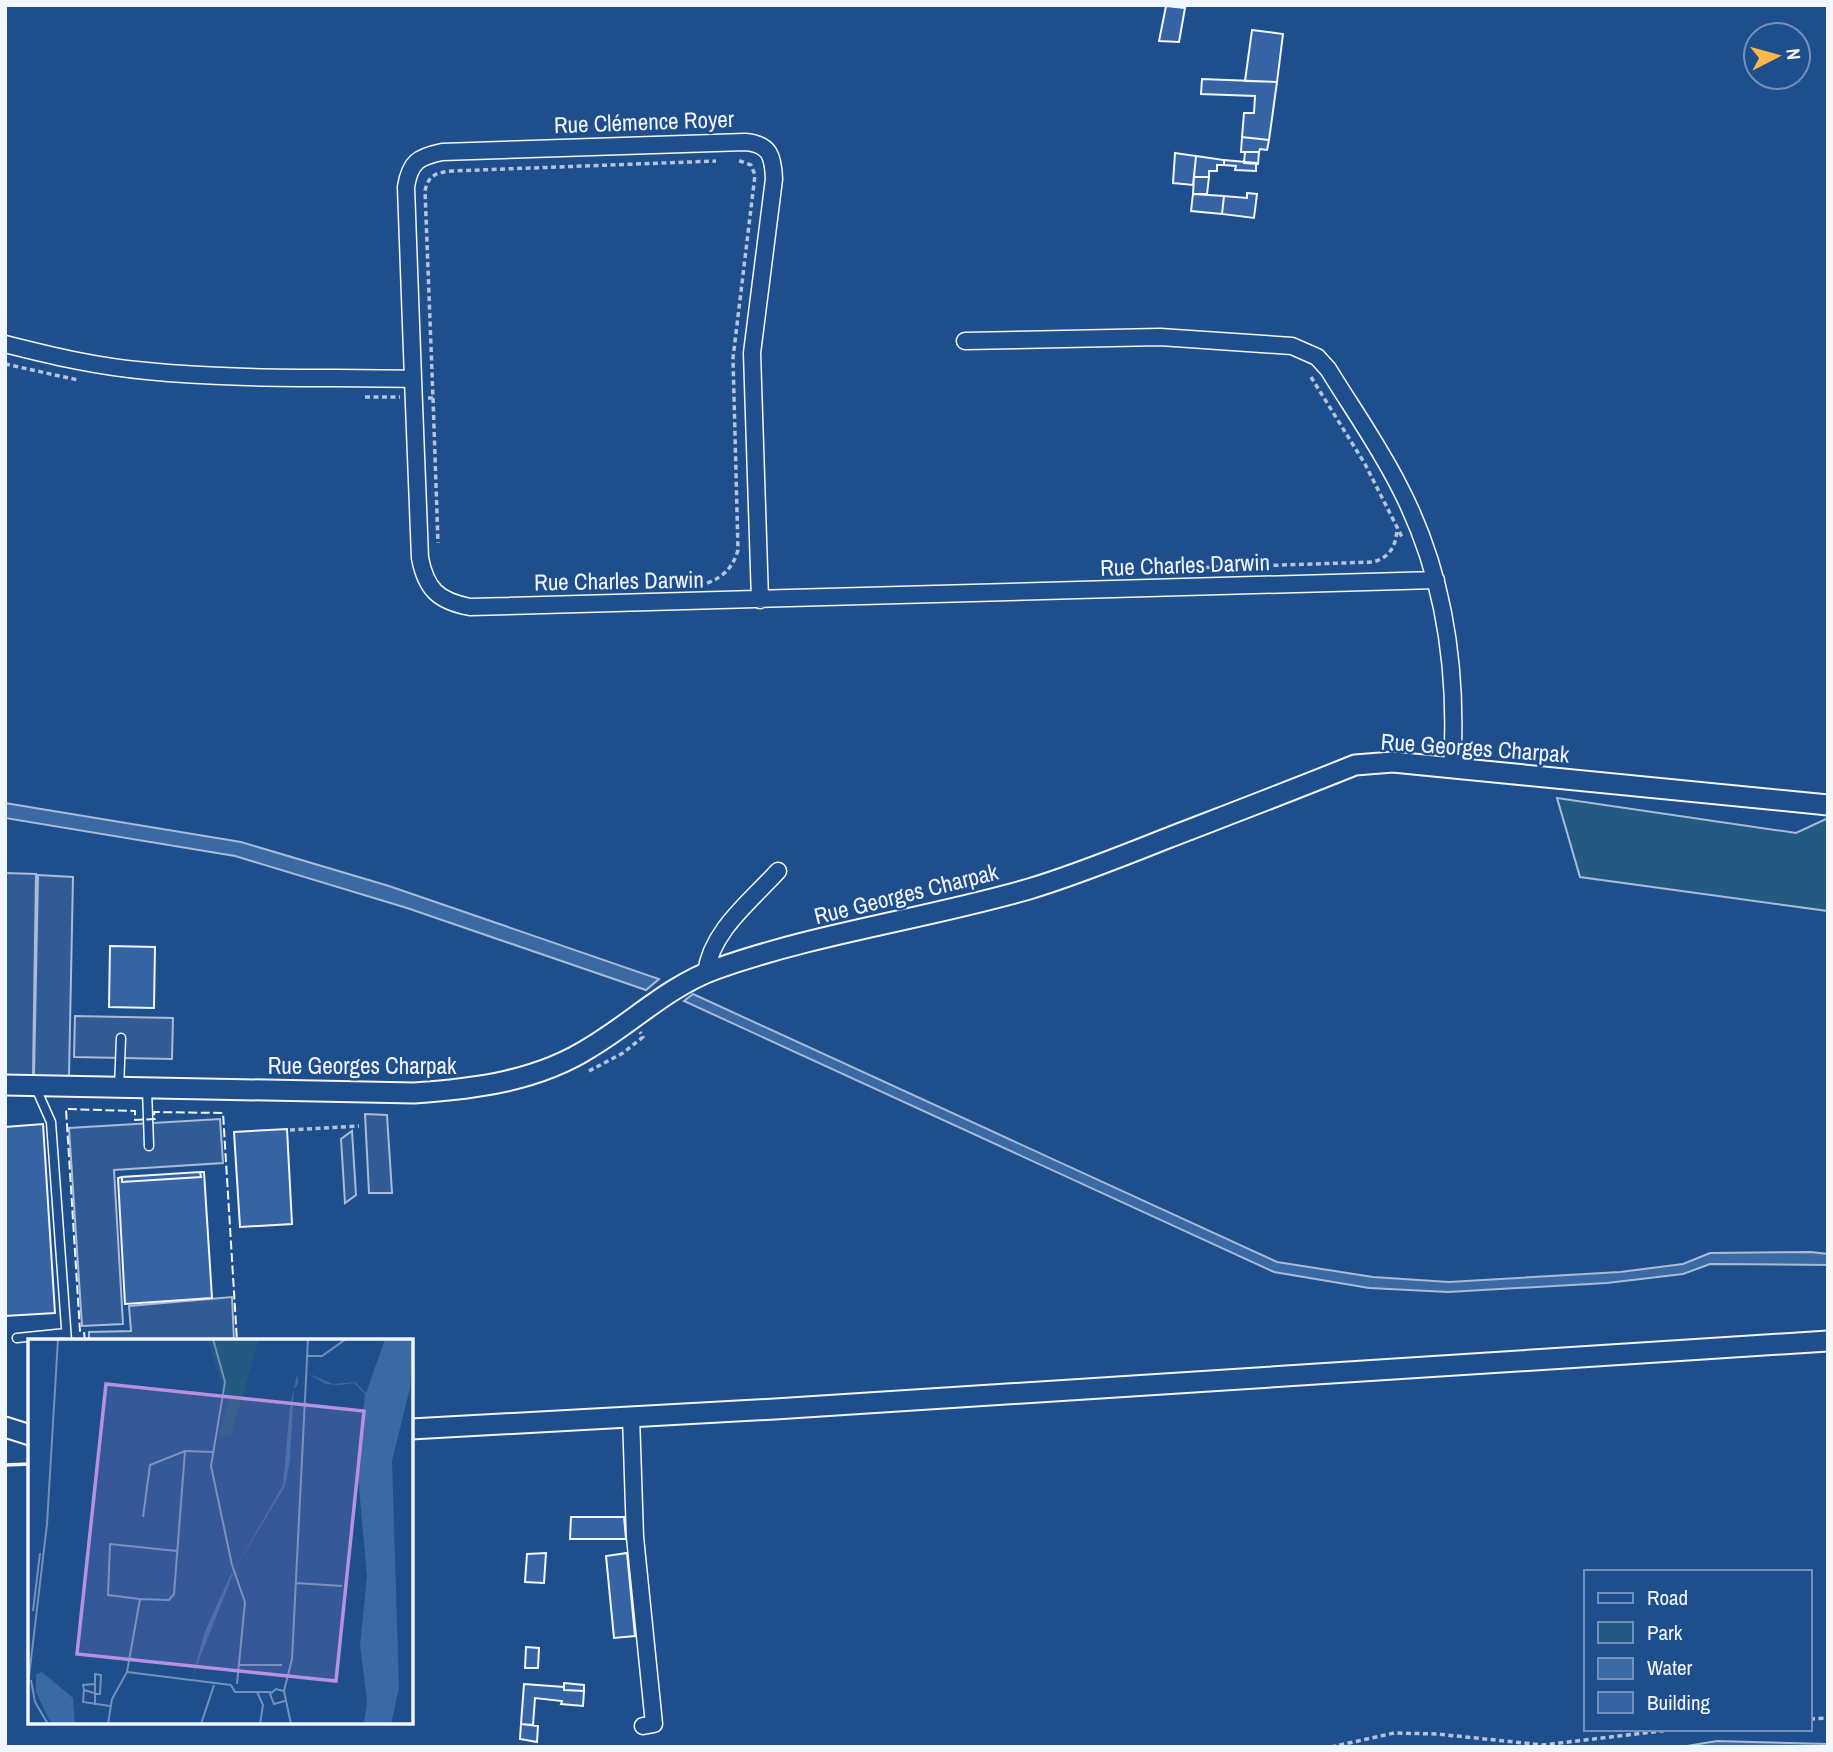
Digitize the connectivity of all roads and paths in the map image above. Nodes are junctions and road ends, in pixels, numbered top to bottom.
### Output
1 (965, 341) dead end
2 (5, 344) edge
3 (1292, 346) junction
4 (5, 364) edge
5 (413, 379) junction
6 (85, 381) dead end
7 (361, 396) dead end
8 (414, 398) junction
9 (433, 398) junction
10 (1397, 526) junction
11 (438, 544) dead end
12 (1405, 545) dead end
13 (1158, 569) dead end
14 (1436, 580) junction
15 (720, 582) dead end
16 (761, 600) junction
17 (1452, 768) junction
18 (1828, 805) edge
19 (778, 871) dead end
20 (706, 973) junction
21 (121, 1038) dead end
22 (5, 1085) edge
23 (35, 1086) junction
24 (119, 1088) junction
25 (147, 1089) junction
26 (359, 1126) dead end
27 (290, 1130) dead end
28 (149, 1146) dead end
29 (67, 1337) edge
30 (17, 1338) dead end
31 (1828, 1341) edge
32 (631, 1416) junction
33 (7, 1427) edge
34 (413, 1429) edge
35 (28, 1434) edge
36 (643, 1726) dead end
37 (1661, 1731) edge
38 (1331, 1747) edge

1 - 3 street
2 - 5 street
3 - 10 path
3 - 14 street
4 - 6 path
5 - 8 street, Rue Charles Darwin
5 - 16 street, Rue Clémence Royer
7 - 8 path
8 - 9 path
8 - 16 street, Rue Charles Darwin
9 - 11 path
9 - 15 path
10 - 12 path
10 - 13 path
14 - 16 street, Rue Charles Darwin
14 - 17 street
17 - 18 street, Rue Georges Charpak
17 - 20 street, Rue Georges Charpak
19 - 20 street
20 - 25 street, Rue Georges Charpak
21 - 24 lane
22 - 23 street, Rue Georges Charpak
23 - 24 street, Rue Georges Charpak
23 - 29 lane
24 - 25 street, Rue Georges Charpak
25 - 28 lane
26 - 27 path
29 - 30 lane
31 - 32 street
32 - 34 street
32 - 36 street
33 - 35 street
37 - 38 path

